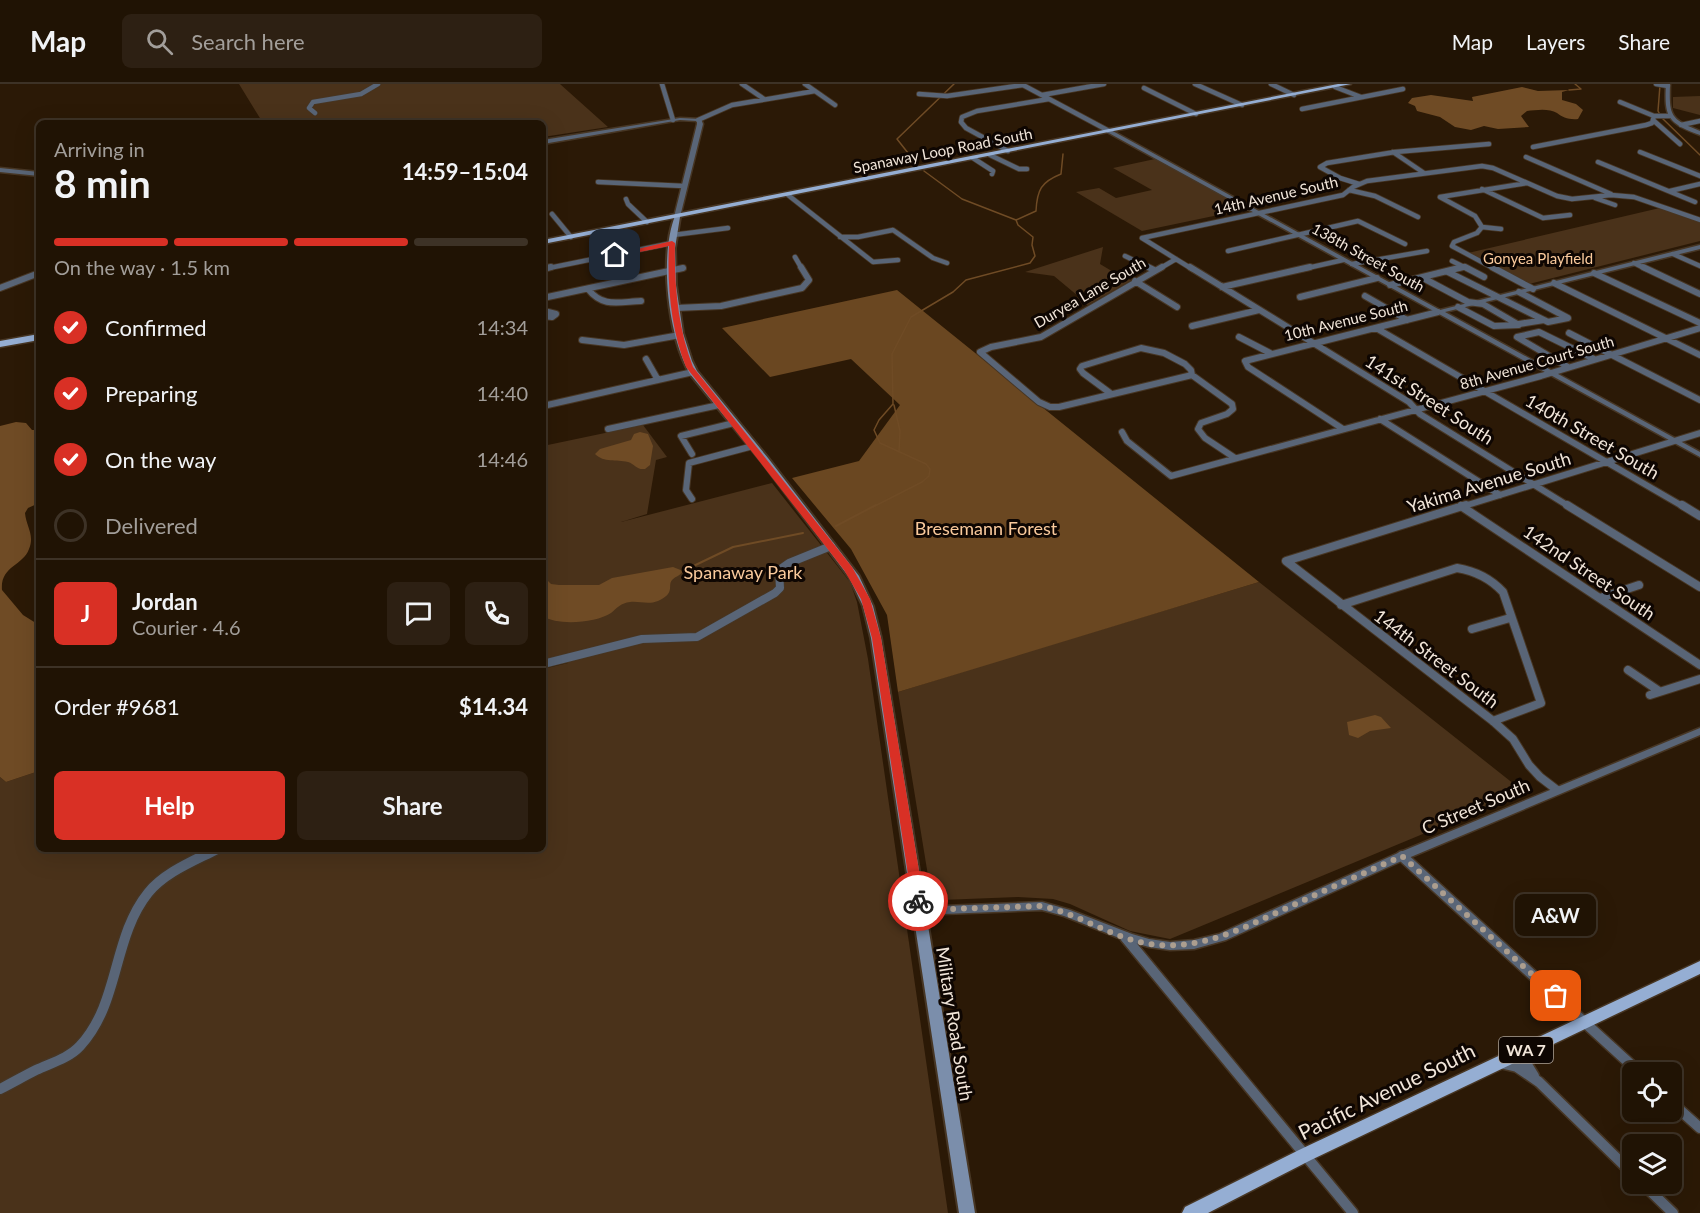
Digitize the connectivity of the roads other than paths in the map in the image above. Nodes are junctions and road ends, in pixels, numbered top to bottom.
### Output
1 (378, 84) edge
2 (662, 84) edge
3 (742, 84) edge
4 (805, 84) edge
5 (1103, 84) edge
6 (1195, 84) edge
7 (1271, 84) edge
8 (1348, 84) edge
9 (1029, 85) edge
10 (1663, 85) edge
11 (1335, 87) junction
12 (1144, 88) dead end
13 (1403, 89) dead end
14 (815, 91) junction
15 (919, 94) dead end
16 (1042, 95) junction
17 (1294, 95) junction
18 (1363, 98) junction
19 (764, 99) junction
20 (1049, 99) junction
21 (1620, 102) dead end
22 (835, 105) dead end
23 (1242, 105) junction
24 (1302, 109) dead end
25 (315, 113) dead end
26 (1196, 114) junction
27 (1667, 116) junction
28 (1655, 117) junction
29 (673, 120) junction
30 (698, 120) junction
31 (1700, 121) edge
32 (1682, 125) junction
33 (1109, 131) junction
34 (1700, 133) edge
35 (546, 141) edge
36 (1489, 144) dead end
37 (1680, 144) dead end
38 (1533, 147) dead end
39 (1008, 152) junction
40 (1393, 152) junction
41 (1640, 152) dead end
42 (990, 155) junction
43 (1526, 157) dead end
44 (973, 158) junction
45 (1598, 162) dead end
46 (1027, 169) dead end
47 (0, 170) edge
48 (1424, 173) junction
49 (36, 174) edge
50 (992, 174) dead end
51 (1700, 176) edge
52 (598, 182) dead end
53 (1527, 183) junction
54 (1359, 184) junction
55 (1700, 184) edge
56 (684, 186) junction
57 (1482, 189) junction
58 (1349, 190) junction
59 (1670, 191) junction
60 (788, 195) junction
61 (1612, 195) junction
62 (1594, 197) junction
63 (626, 199) dead end
64 (1695, 202) dead end
65 (1615, 205) dead end
66 (1258, 213) junction
67 (552, 214) dead end
68 (1570, 215) dead end
69 (677, 217) junction
70 (1418, 217) dead end
71 (1700, 220) edge
72 (647, 222) junction
73 (1482, 226) junction
74 (728, 228) dead end
75 (1501, 229) dead end
76 (1296, 234) junction
77 (838, 236) junction
78 (571, 237) junction
79 (1142, 238) joint
80 (673, 239) junction
81 (546, 241) edge
82 (1405, 244) dead end
83 (1700, 247) edge
84 (1228, 251) dead end
85 (1427, 251) dead end
86 (1673, 254) junction
87 (1125, 256) dead end
88 (795, 257) dead end
89 (898, 260) dead end
90 (1176, 260) junction
91 (1343, 260) junction
92 (1452, 261) dead end
93 (947, 263) dead end
94 (1634, 263) junction
95 (1352, 264) junction
96 (1700, 266) edge
97 (1464, 267) junction
98 (546, 268) edge
99 (677, 269) junction
100 (1154, 270) junction
101 (1448, 272) junction
102 (1594, 273) junction
103 (36, 274) edge
104 (1377, 278) junction
105 (1423, 278) junction
106 (1484, 278) dead end
107 (1135, 281) junction
108 (1554, 283) junction
109 (1390, 285) junction
110 (1221, 287) junction
111 (0, 288) edge
112 (1533, 288) junction
113 (588, 289) junction
114 (1519, 292) junction
115 (1700, 294) edge
116 (1365, 296) dead end
117 (546, 297) edge
118 (1300, 297) dead end
119 (1499, 297) junction
120 (641, 301) dead end
121 (1476, 303) junction
122 (1177, 307) dead end
123 (676, 308) junction
124 (1458, 308) junction
125 (1259, 310) junction
126 (1438, 312) junction
127 (1407, 320) junction
128 (1546, 321) junction
129 (1700, 323) edge
130 (1519, 324) junction
131 (1192, 326) dead end
132 (1376, 328) junction
133 (1700, 328) edge
134 (1569, 333) dead end
135 (680, 335) junction
136 (1239, 337) dead end
137 (36, 338) edge
138 (1666, 338) junction
139 (582, 340) dead end
140 (0, 344) edge
141 (1313, 344) junction
142 (1270, 353) junction
143 (1611, 354) junction
144 (1700, 355) edge
145 (646, 359) dead end
146 (1594, 359) junction
147 (1568, 367) junction
148 (693, 372) junction
149 (1549, 373) junction
150 (1192, 375) junction
151 (658, 380) junction
152 (1484, 391) junction
153 (1110, 393) junction
154 (1700, 400) edge
155 (546, 405) edge
156 (719, 405) junction
157 (1416, 409) junction
158 (1380, 419) junction
159 (734, 423) junction
160 (608, 429) dead end
161 (1343, 429) junction
162 (1122, 432) dead end
163 (1700, 433) edge
164 (1675, 441) junction
165 (753, 446) junction
166 (692, 454) dead end
167 (1700, 455) edge
168 (1235, 458) junction
169 (1606, 463) junction
170 (1534, 484) junction
171 (1500, 495) junction
172 (692, 500) dead end
173 (1461, 506) junction
174 (1700, 516) edge
175 (831, 546) junction
176 (1286, 561) joint
177 (1639, 585) dead end
178 (1700, 587) edge
179 (1600, 598) junction
180 (1341, 605) junction
181 (1510, 618) junction
182 (1472, 628) dead end
183 (546, 663) edge
184 (1700, 665) edge
185 (1628, 670) dead end
186 (1700, 679) edge
187 (1659, 691) junction
188 (1650, 695) dead end
189 (1493, 721) junction
190 (1700, 731) edge
191 (1557, 790) junction
192 (212, 852) edge
193 (1402, 856) junction
194 (919, 910) junction
195 (1125, 937) junction
196 (1700, 967) edge
197 (1584, 1022) junction
198 (1528, 1049) junction
199 (1628, 1062) edge
200 (1499, 1063) junction
201 (1539, 1082) junction
202 (0, 1089) edge
203 (1682, 1112) edge
204 (1700, 1128) edge
205 (1305, 1155) junction
206 (1622, 1163) edge
207 (1653, 1194) edge
208 (967, 1213) edge
209 (1191, 1213) edge
210 (1353, 1213) edge
211 (1673, 1213) edge

1 - 25 street
2 - 29 street
3 - 19 street
4 - 14 street
5 - 16 street
6 - 23 street
7 - 17 street
8 - 11 main road, Spanaway Loop Road South
9 - 15 street
9 - 16 street, 138th Street South
10 - 27 street
11 - 17 main road, Spanaway Loop Road South
11 - 18 street
12 - 26 street
13 - 18 street
14 - 19 street
14 - 22 street
16 - 20 street, 138th Street South
17 - 23 main road, Spanaway Loop Road South
18 - 24 street
19 - 30 street
20 - 33 street, 138th Street South
20 - 39 street
21 - 28 street
23 - 26 main road, Spanaway Loop Road South
26 - 33 main road, Spanaway Loop Road South
27 - 28 street
27 - 32 street
28 - 37 street
28 - 38 street
29 - 30 street
29 - 35 street
30 - 56 street, Military Road South
31 - 32 street
32 - 34 street
33 - 39 main road, Spanaway Loop Road South
33 - 66 street, 138th Street South
36 - 40 street
39 - 42 main road, Spanaway Loop Road South
40 - 48 street
40 - 54 street
41 - 51 street
42 - 44 main road, Spanaway Loop Road South
42 - 46 street
43 - 61 street
44 - 50 street
44 - 60 main road, Spanaway Loop Road South
45 - 59 street
47 - 49 street
48 - 53 street, 14th Avenue South
48 - 54 street, 14th Avenue South
52 - 56 street
53 - 57 street
53 - 62 street
54 - 58 street, 14th Avenue South
55 - 59 street
56 - 69 street, Military Road South
57 - 68 street
57 - 73 street
58 - 66 street, 14th Avenue South
58 - 70 street
59 - 64 street
60 - 69 main road, Spanaway Loop Road South
60 - 77 street
61 - 62 street
61 - 71 street
62 - 65 street
63 - 72 street
66 - 76 street, 138th Street South
66 - 79 street, 14th Avenue South
67 - 78 street
69 - 72 main road, Spanaway Loop Road South
69 - 80 main road, Military Road South
72 - 78 main road, Spanaway Loop Road South
73 - 75 street
73 - 112 street
74 - 80 street
76 - 82 street
76 - 84 street
76 - 91 street, 138th Street South
77 - 89 street
77 - 93 street
78 - 81 main road, Spanaway Loop Road South
79 - 90 street, 141st Street South
80 - 98 street
80 - 99 main road, Military Road South
83 - 86 street, 10th Avenue South
85 - 95 street
86 - 94 street, 10th Avenue South
86 - 96 street
87 - 100 street
88 - 123 street
90 - 100 street, Duryea Lane South
90 - 110 street, 141st Street South
91 - 95 street, 138th Street South
91 - 110 street
92 - 97 street
94 - 102 street, 10th Avenue South
94 - 115 street
95 - 104 street, 138th Street South
97 - 101 street
97 - 106 street
99 - 113 street
99 - 123 main road, Military Road South
100 - 107 street, Duryea Lane South
101 - 105 street
101 - 119 street
102 - 108 street, 10th Avenue South
102 - 129 street
103 - 111 street
104 - 109 street, 138th Street South
104 - 118 street
105 - 109 street
105 - 121 street
107 - 122 street
107 - 153 street, Duryea Lane South
108 - 112 street, 10th Avenue South
108 - 138 street
109 - 126 street, 138th Street South
110 - 125 street, 141st Street South
112 - 114 street, 10th Avenue South
113 - 117 street
113 - 120 street
114 - 119 street, 10th Avenue South
114 - 128 street
116 - 127 street
119 - 121 street, 10th Avenue South
119 - 128 street
121 - 124 street, 10th Avenue South
121 - 130 street
123 - 135 main road, Military Road South
124 - 126 street, 10th Avenue South
124 - 130 street
125 - 131 street
125 - 141 street, 141st Street South
126 - 127 street, 10th Avenue South
126 - 149 street, 138th Street South
127 - 132 street, 10th Avenue South
128 - 130 street
132 - 141 street, 10th Avenue South
132 - 152 street, 140th Street South
133 - 138 street, 8th Avenue Court South
134 - 143 street
135 - 139 street
135 - 148 main road, Military Road South
136 - 142 street
137 - 140 main road
138 - 143 street, 8th Avenue Court South
138 - 144 street
141 - 142 street, 10th Avenue South
141 - 157 street, 141st Street South
142 - 161 street, 10th Avenue South
143 - 146 street, 8th Avenue Court South
143 - 154 street
145 - 151 street
146 - 147 street, 8th Avenue Court South
146 - 147 street
147 - 149 street, 8th Avenue Court South
148 - 151 street
148 - 156 main road, Military Road South
149 - 152 street, 8th Avenue Court South
149 - 164 street, 138th Street South
150 - 153 street
150 - 153 street
150 - 168 street
151 - 155 street
152 - 157 street, 8th Avenue Court South
152 - 169 street, 140th Street South
156 - 159 main road, Military Road South
156 - 160 street
157 - 158 street, 8th Avenue Court South
157 - 170 street, 141st Street South
158 - 161 street, 8th Avenue Court South
158 - 171 street
159 - 165 main road, Military Road South
159 - 166 street
161 - 168 street, 8th Avenue Court South
162 - 168 street, 8th Avenue Court South
163 - 164 street, Yakima Avenue South
164 - 167 street, 138th Street South
164 - 169 street, Yakima Avenue South
165 - 172 street
165 - 175 main road, Military Road South
169 - 170 street, Yakima Avenue South
169 - 174 street, 140th Street South
170 - 171 street, Yakima Avenue South
170 - 178 street, 141st Street South
171 - 173 street, Yakima Avenue South
173 - 176 street, Yakima Avenue South
173 - 179 street, 142nd Street South
175 - 183 street
175 - 194 main road, Military Road South
176 - 180 street, 144th Street South
177 - 179 street
179 - 184 street, 142nd Street South
180 - 181 street
180 - 189 street, 144th Street South
181 - 182 street
181 - 189 street
185 - 187 street
186 - 187 street
187 - 188 street
189 - 191 street, 144th Street South
190 - 191 street, C Street South
191 - 193 street, C Street South
192 - 202 street
193 - 195 street, C Street South
193 - 197 street
194 - 195 street, C Street South
194 - 208 main road, Military Road South
195 - 205 street
196 - 197 main road, Pacific Avenue South / WA 7
197 - 198 main road, Pacific Avenue South / WA 7
197 - 199 street
198 - 200 main road, Pacific Avenue South / WA 7
198 - 201 street
200 - 201 street
200 - 205 main road, Pacific Avenue South / WA 7
201 - 206 street
203 - 204 street
205 - 209 main road, Pacific Avenue South / WA 7
205 - 210 street
207 - 211 street

